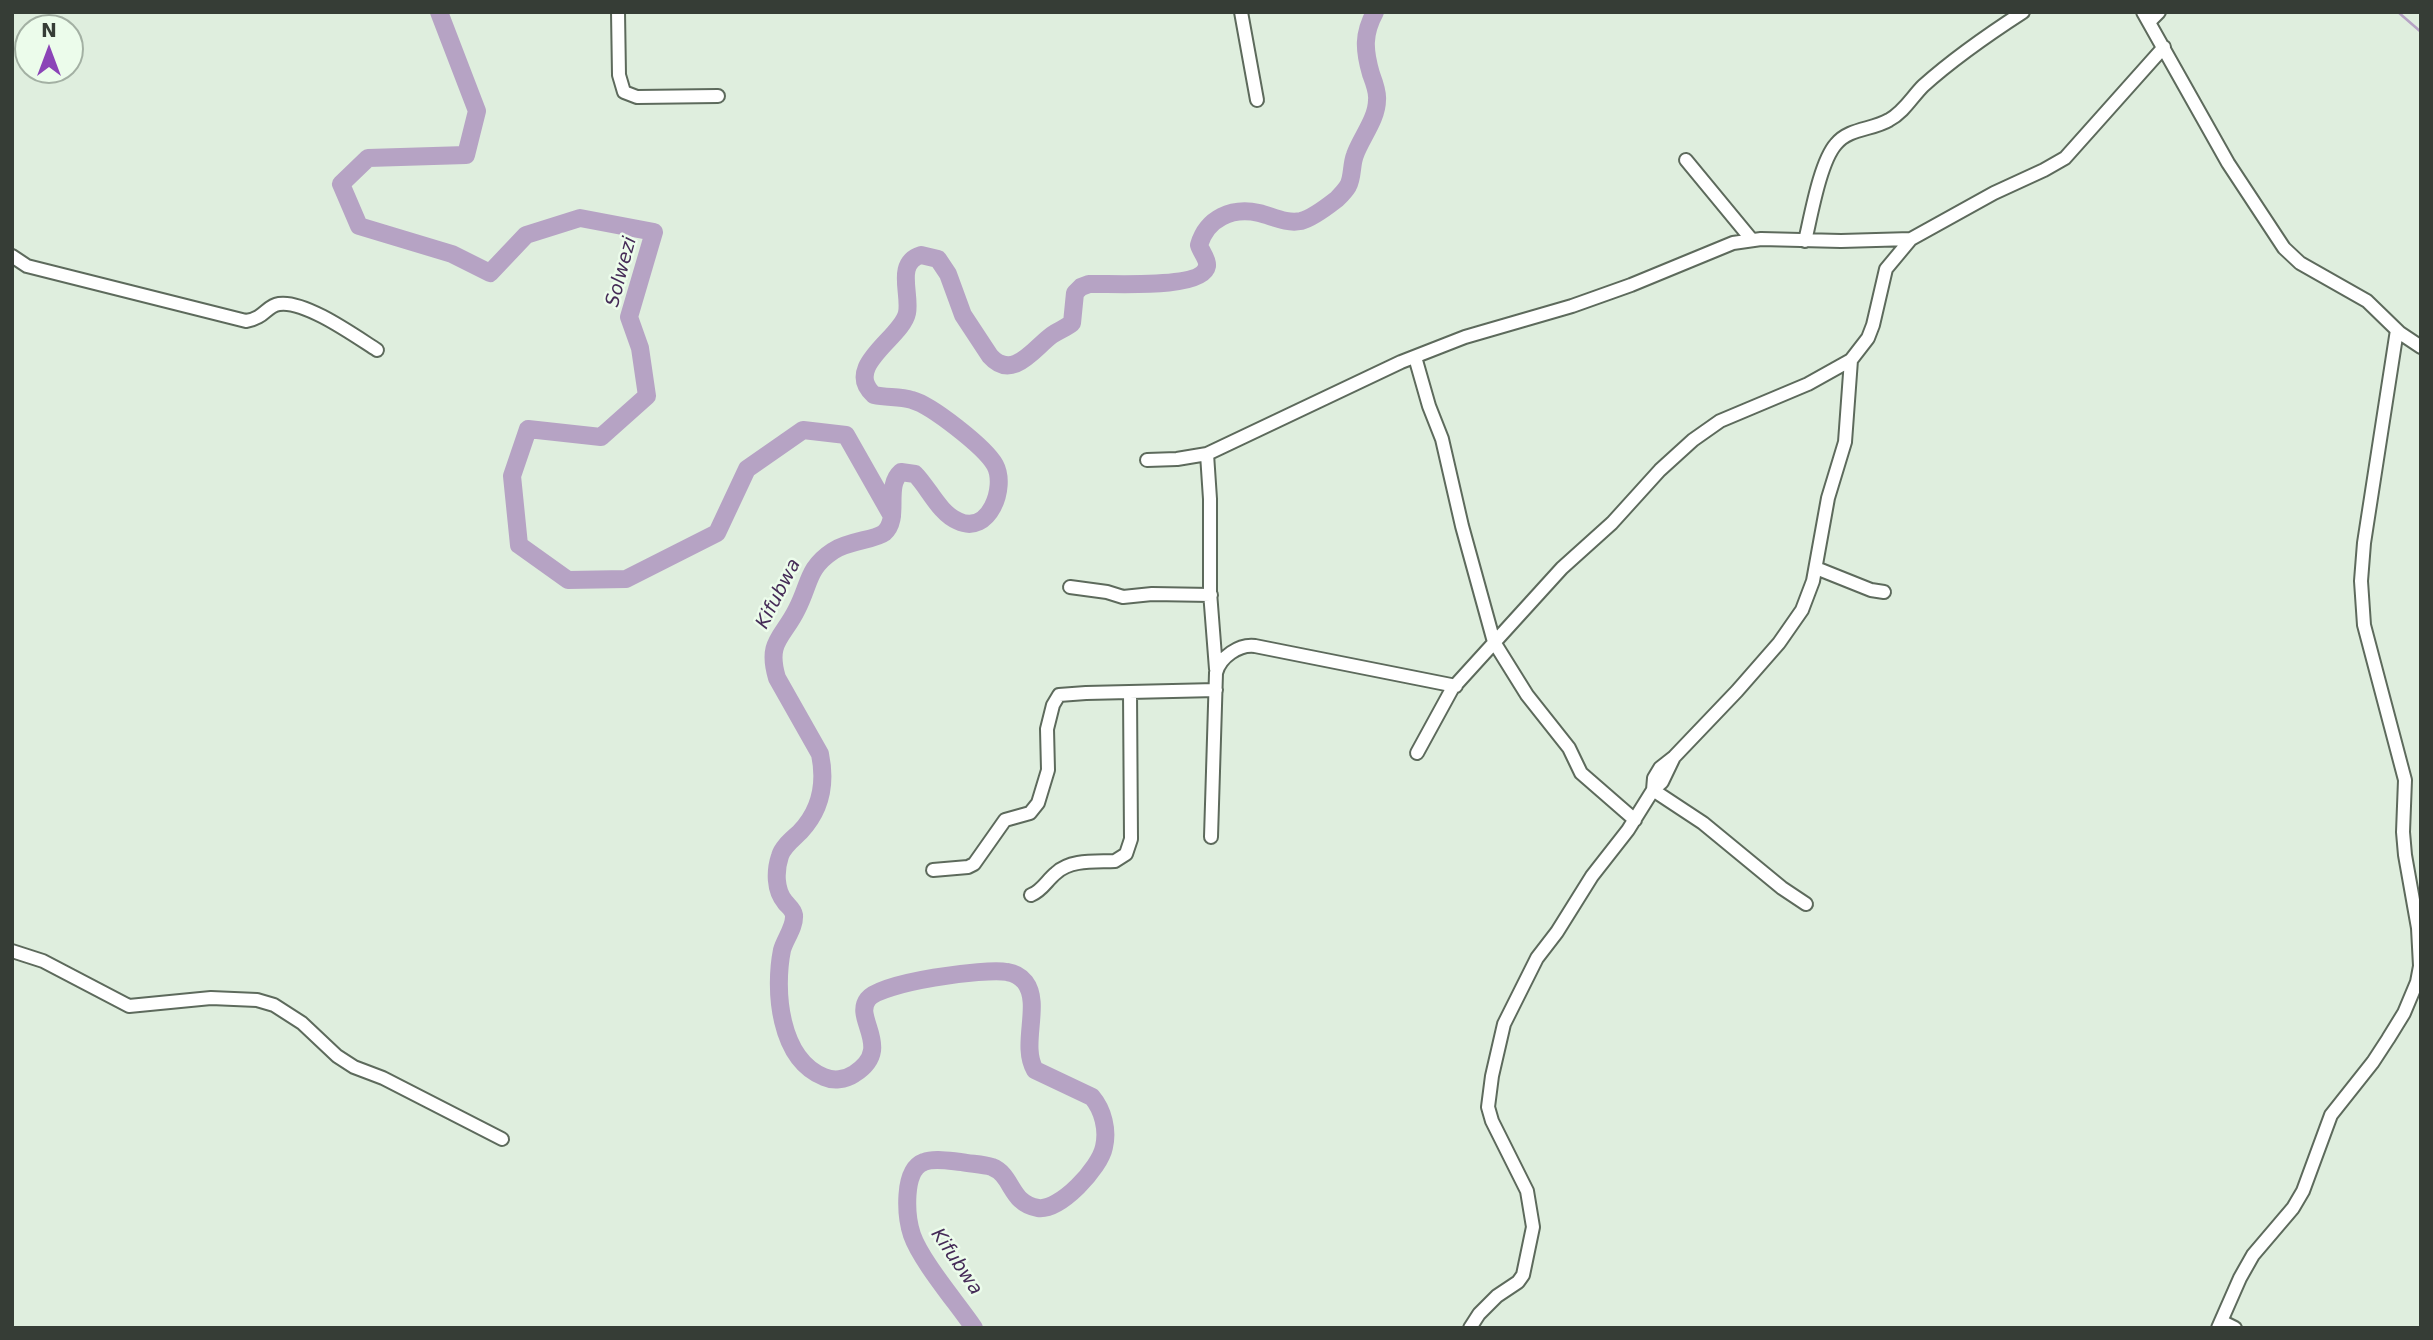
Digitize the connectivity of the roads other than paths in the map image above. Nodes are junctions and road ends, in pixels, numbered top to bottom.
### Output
1 (618, 12) edge
2 (1241, 12) edge
3 (2023, 12) edge
4 (2159, 12) edge
5 (2146, 17) edge
6 (2164, 47) junction
7 (718, 96) dead end
8 (1257, 100) dead end
9 (1686, 160) dead end
10 (1911, 239) junction
11 (1752, 240) junction
12 (1805, 241) junction
13 (12, 256) edge
14 (2396, 330) junction
15 (2421, 347) edge
16 (377, 350) dead end
17 (1415, 357) junction
18 (1851, 360) junction
19 (1207, 454) junction
20 (1147, 460) dead end
21 (1816, 568) junction
22 (1070, 587) dead end
23 (1884, 592) dead end
24 (1210, 595) junction
25 (1494, 642) junction
26 (1216, 673) junction
27 (1455, 686) junction
28 (1216, 690) junction
29 (1130, 692) junction
30 (1417, 753) dead end
31 (1653, 790) junction
32 (1635, 820) junction
33 (1211, 837) dead end
34 (933, 870) dead end
35 (1031, 895) dead end
36 (1806, 904) dead end
37 (12, 951) edge
38 (2420, 975) edge
39 (502, 1139) dead end
40 (2219, 1325) edge
41 (1470, 1328) edge
42 (2235, 1328) edge

1 - 7 street
2 - 8 street
3 - 12 street
4 - 5 street
5 - 6 street
6 - 10 street
6 - 14 street
9 - 11 street
10 - 12 street
10 - 18 street
11 - 12 street
11 - 17 street
13 - 16 street
14 - 15 street
14 - 38 street
17 - 19 street
17 - 25 street
18 - 21 street
18 - 25 street
19 - 20 street
19 - 24 street
21 - 23 street
21 - 31 street
22 - 24 street
24 - 26 street
25 - 27 street
25 - 32 street
26 - 27 street
26 - 28 street
27 - 30 street
28 - 29 street
28 - 33 street
29 - 34 street
29 - 35 street
31 - 32 street
31 - 36 street
32 - 41 street
37 - 39 street
38 - 40 street
40 - 42 street

